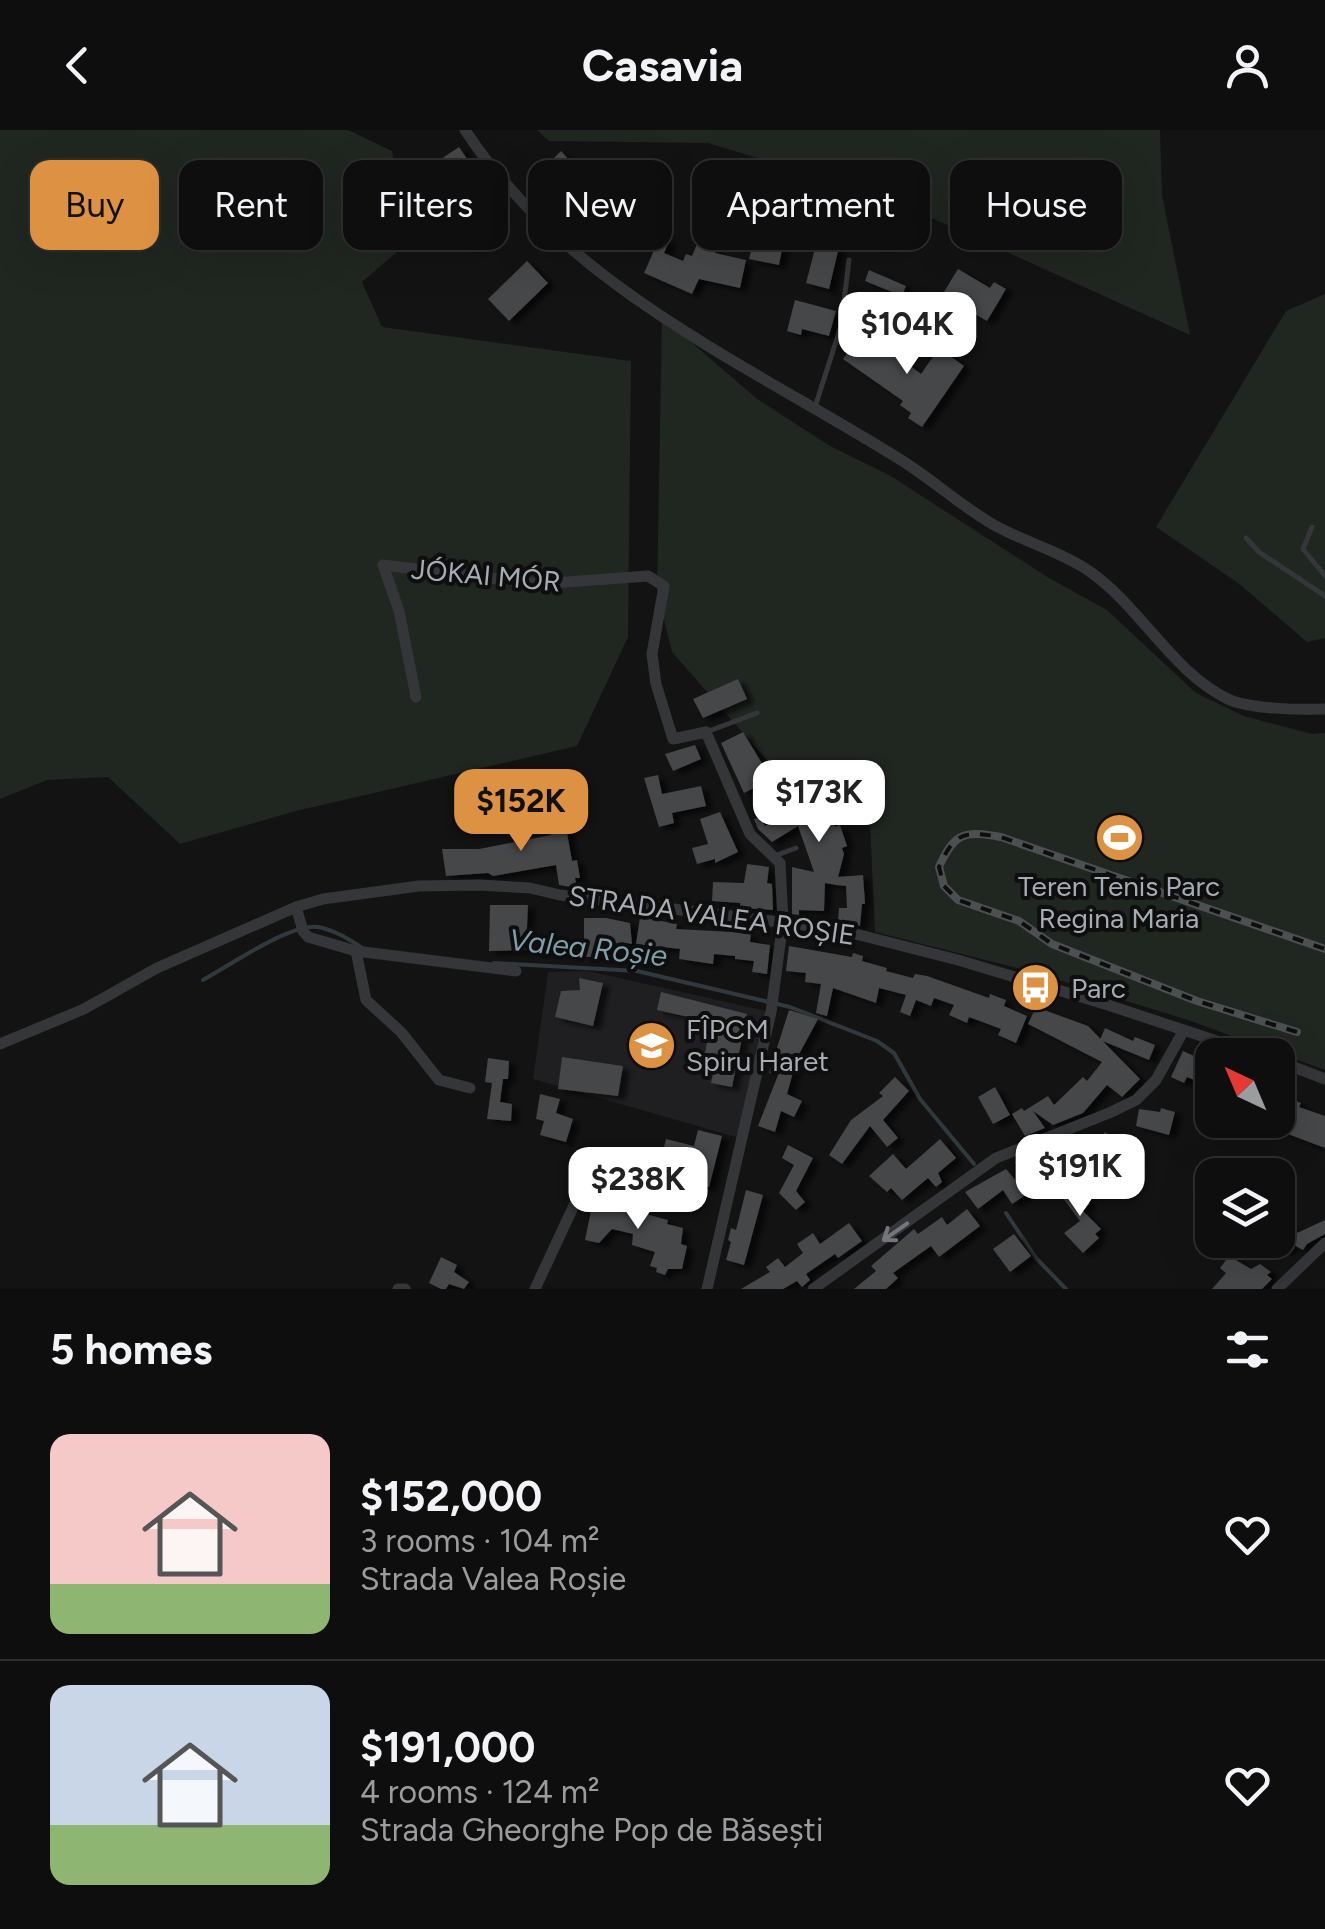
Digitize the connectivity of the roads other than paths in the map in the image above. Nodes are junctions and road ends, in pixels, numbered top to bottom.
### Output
1 (464, 130) edge
2 (848, 260) dead end
3 (814, 410) junction
4 (1312, 526) dead end
5 (1246, 538) dead end
6 (1325, 576) edge
7 (1325, 596) edge
8 (416, 697) dead end
9 (1325, 709) edge
10 (757, 714) dead end
11 (706, 732) junction
12 (796, 848) dead end
13 (774, 857) junction
14 (296, 907) junction
15 (784, 921) junction
16 (356, 951) junction
17 (516, 971) dead end
18 (1184, 1030) junction
19 (1208, 1038) edge
20 (0, 1044) edge
21 (1295, 1068) edge
22 (1325, 1079) edge
23 (470, 1088) dead end
24 (582, 1188) dead end
25 (1325, 1243) edge
26 (534, 1289) edge
27 (706, 1289) edge
28 (813, 1289) edge
29 (1276, 1289) edge

1 - 3 street
2 - 3 lane
3 - 9 street
4 - 6 lane
5 - 7 lane
8 - 11 street, JÓKAI MÓR
10 - 11 lane
11 - 13 street
12 - 13 lane
13 - 15 street
14 - 15 street, STRADA VALEA ROȘIE
14 - 16 street
14 - 20 street, STRADA VALEA ROȘIE
15 - 18 street, STRADA VALEA ROȘIE
15 - 27 street
16 - 17 street
16 - 23 street
18 - 19 street, STRADA VALEA ROȘIE
18 -> 28 street
21 - 22 street
24 - 26 street
25 - 29 street

